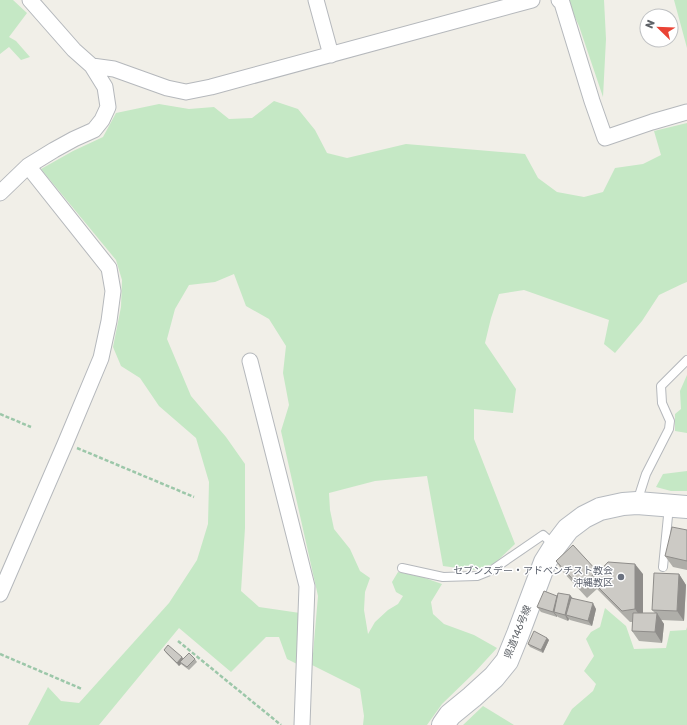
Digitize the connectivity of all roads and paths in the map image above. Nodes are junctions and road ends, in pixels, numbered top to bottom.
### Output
1 (30, 0) edge
2 (316, 0) edge
3 (532, 0) edge
4 (559, 0) edge
5 (331, 54) junction
6 (92, 66) junction
7 (687, 112) edge
8 (28, 166) junction
9 (0, 193) edge
10 (687, 360) edge
11 (250, 361) dead end
12 (0, 414) edge
13 (31, 427) dead end
14 (65, 444) junction
15 (194, 497) dead end
16 (637, 503) junction
17 (678, 506) edge
18 (555, 546) junction
19 (402, 568) dead end
20 (663, 568) dead end
21 (0, 594) edge
22 (178, 641) dead end
23 (0, 654) edge
24 (82, 689) dead end
25 (281, 725) edge
26 (302, 725) edge
27 (443, 725) edge

1 - 6 street
2 - 5 street
3 - 5 street
4 - 7 street
5 - 6 street
6 - 8 street
8 - 9 street
8 - 14 street
10 - 16 lane
11 - 26 street
12 - 13 path
14 - 15 path
14 - 21 street
16 - 17 main road, 県道146号線
16 - 18 main road, 県道146号線
17 - 20 lane
18 - 19 lane
18 - 27 main road, 県道146号線
22 - 25 path
23 - 24 path

